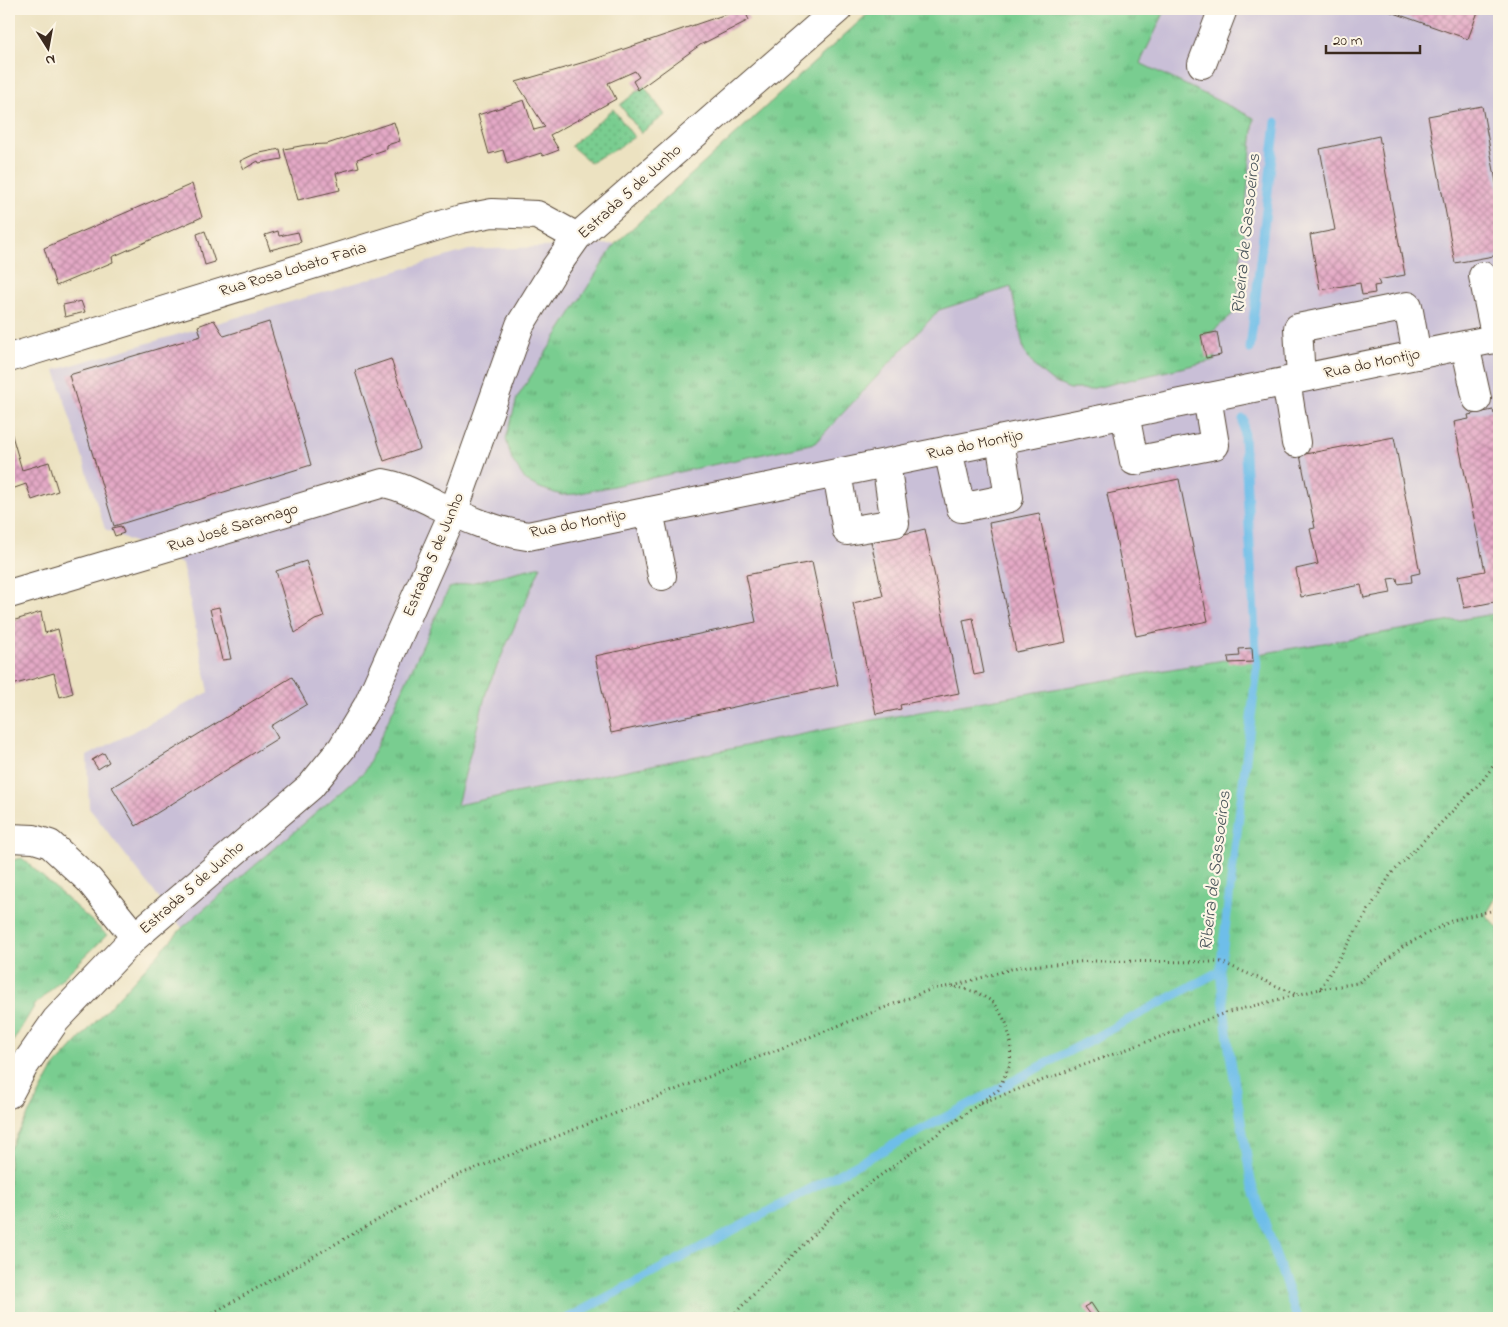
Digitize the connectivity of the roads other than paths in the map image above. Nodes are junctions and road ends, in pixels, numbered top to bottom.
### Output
1 (838, 9) edge
2 (1224, 9) edge
3 (1202, 64) dead end
4 (577, 237) junction
5 (1483, 276) dead end
6 (1498, 339) edge
7 (1465, 345) junction
8 (1417, 355) junction
9 (9, 358) edge
10 (1294, 380) junction
11 (1207, 397) junction
12 (1477, 399) dead end
13 (1124, 414) junction
14 (1000, 440) junction
15 (1296, 443) dead end
16 (948, 450) junction
17 (886, 463) junction
18 (837, 473) junction
19 (650, 511) junction
20 (454, 513) junction
21 (662, 576) dead end
22 (9, 594) edge
23 (9, 838) edge
24 (136, 937) junction
25 (9, 1094) edge

1 - 4 street, Estrada 5 de Junho
2 - 3 street
4 - 9 street, Rua Rosa Lobato Faria
4 - 20 street, Estrada 5 de Junho
5 - 6 street
6 - 7 street, Rua do Montijo
7 - 8 street, Rua do Montijo
7 - 12 street
8 - 10 street, Rua do Montijo
8 - 10 street
10 - 11 street, Rua do Montijo
10 - 15 street
11 - 13 street, Rua do Montijo
11 - 13 street
13 - 14 street, Rua do Montijo
14 - 16 street, Rua do Montijo
14 - 16 street
16 - 17 street, Rua do Montijo
17 - 18 street, Rua do Montijo
17 - 18 street
18 - 19 street, Rua do Montijo
19 - 20 street, Rua do Montijo
19 - 21 street
20 - 22 street, Rua José Saramago
20 - 24 street, Estrada 5 de Junho
23 - 24 street
24 - 25 street, Estrada 5 de Junho

